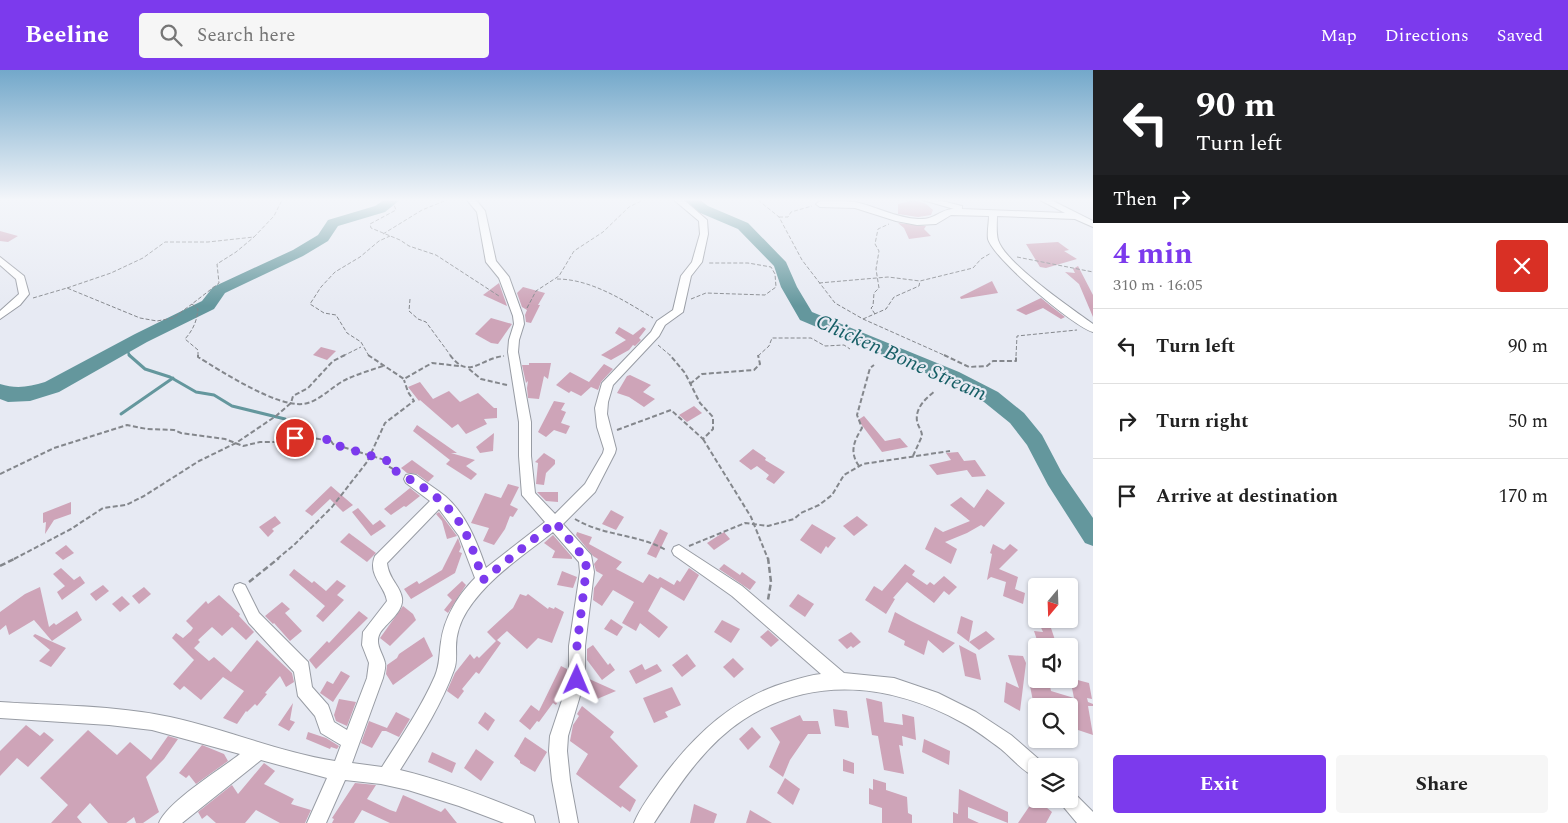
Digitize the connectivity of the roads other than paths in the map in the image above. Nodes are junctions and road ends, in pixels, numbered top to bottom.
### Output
1 (486, 235) edge
2 (704, 235) edge
3 (993, 235) edge
4 (0, 260) edge
5 (0, 316) edge
6 (1089, 325) edge
7 (412, 480) road end
8 (440, 500) junction
9 (559, 519) junction
10 (679, 552) road end
11 (483, 580) junction
12 (240, 590) road end
13 (840, 680) junction
14 (0, 710) edge
15 (352, 741) junction
16 (259, 752) junction
17 (1028, 761) edge
18 (340, 771) junction
19 (387, 776) junction
20 (1076, 808) edge
21 (168, 823) edge
22 (316, 823) edge
23 (526, 823) edge
24 (569, 823) edge
25 (643, 823) edge
26 (1090, 823) edge

1 - 9 street
2 - 9 street
3 - 6 street
4 - 5 street
7 - 8 street
8 - 11 street
8 - 15 street
9 - 11 street
9 - 24 street
10 - 13 street
11 - 19 street
12 - 15 street
13 - 17 street
13 - 25 street
14 - 16 street
15 - 18 street
16 - 18 street
16 - 21 street
18 - 19 street
18 - 22 street
19 - 23 street
20 - 26 street

